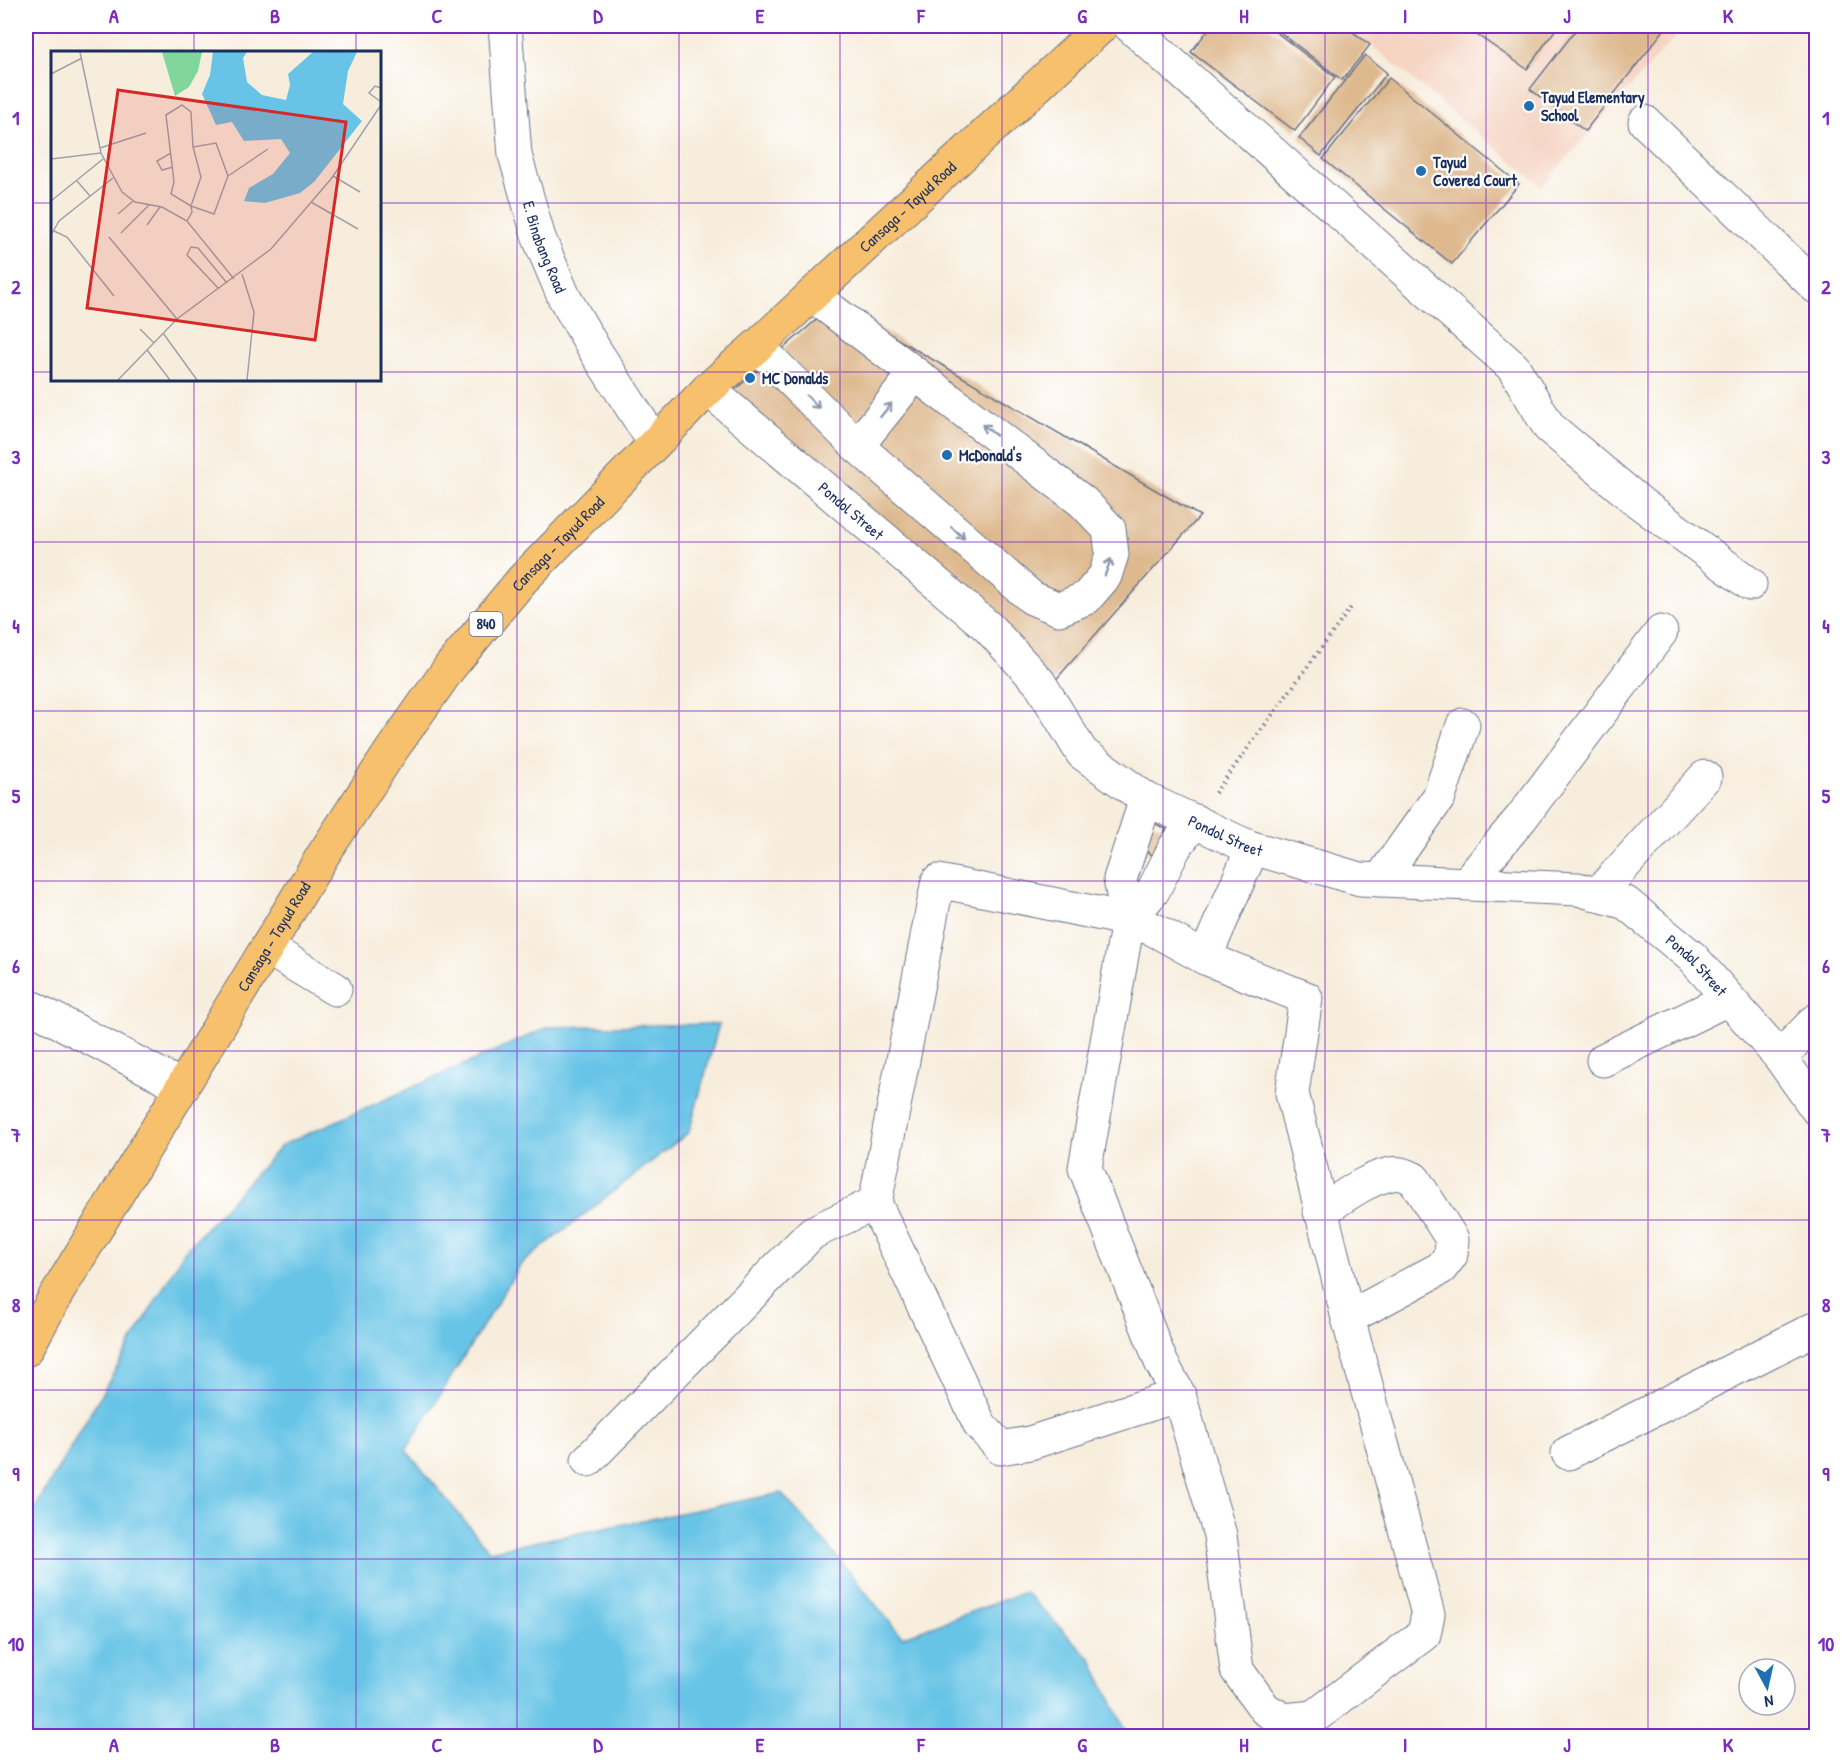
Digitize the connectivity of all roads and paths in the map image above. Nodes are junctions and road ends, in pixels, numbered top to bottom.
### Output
1 (505, 26) edge
2 (1102, 26) edge
3 (1130, 26) edge
4 (1645, 122) dead end
5 (1816, 287) edge
6 (812, 295) junction
7 (757, 346) junction
8 (915, 374) junction
9 (708, 389) junction
10 (655, 443) junction
11 (857, 446) junction
12 (1750, 584) dead end
13 (1352, 606) dead end
14 (1660, 632) dead end
15 (1463, 725) dead end
16 (1705, 777) dead end
17 (1146, 799) junction
18 (1195, 820) junction
19 (1249, 847) junction
20 (1380, 879) junction
21 (1467, 883) junction
22 (1596, 895) junction
23 (1128, 921) junction
24 (267, 948) junction
25 (1205, 958) junction
26 (335, 989) dead end
27 (1728, 999) junction
28 (26, 1006) edge
29 (1816, 1020) edge
30 (1780, 1057) junction
31 (1603, 1060) dead end
32 (183, 1087) junction
33 (1816, 1108) edge
34 (875, 1203) junction
35 (1320, 1212) junction
36 (34, 1314) edge
37 (1348, 1318) junction
38 (1816, 1328) edge
39 (26, 1350) edge
40 (1179, 1395) junction
41 (1568, 1453) dead end
42 (588, 1460) dead end

1 - 10 street, E. Binabang Road
2 - 6 highway, Cansaga - Tayud Road / 840
3 - 12 street
4 - 5 street
6 - 7 highway, Cansaga - Tayud Road / 840
6 - 8 street
7 - 9 highway, Cansaga - Tayud Road / 840
7 -> 11 street
11 -> 8 street
11 -> 8 street
9 - 10 highway, Cansaga - Tayud Road / 840
9 - 17 street, Pondol Street
10 - 24 highway, Cansaga - Tayud Road / 840
13 - 18 path
14 - 21 street
15 - 20 street
16 - 22 street
17 - 18 street, Pondol Street
17 - 23 street
18 - 19 street, Pondol Street
18 - 23 street
19 - 20 street, Pondol Street
19 - 25 street
20 - 21 street, Pondol Street
21 - 22 street, Pondol Street
22 - 27 street, Pondol Street
23 - 25 street
23 - 34 street
23 - 40 street
24 - 26 street
24 - 32 highway, Cansaga - Tayud Road / 840
25 - 35 street
27 - 30 street, Pondol Street
27 - 31 street
28 - 32 street
29 - 30 street
30 - 33 street, Pondol Street
32 - 36 highway, Cansaga - Tayud Road / 840
34 - 40 street
34 - 42 street
35 - 37 street
35 - 37 street
36 - 39 highway, Cansaga - Tayud Road / 840
37 - 40 street
38 - 41 street

